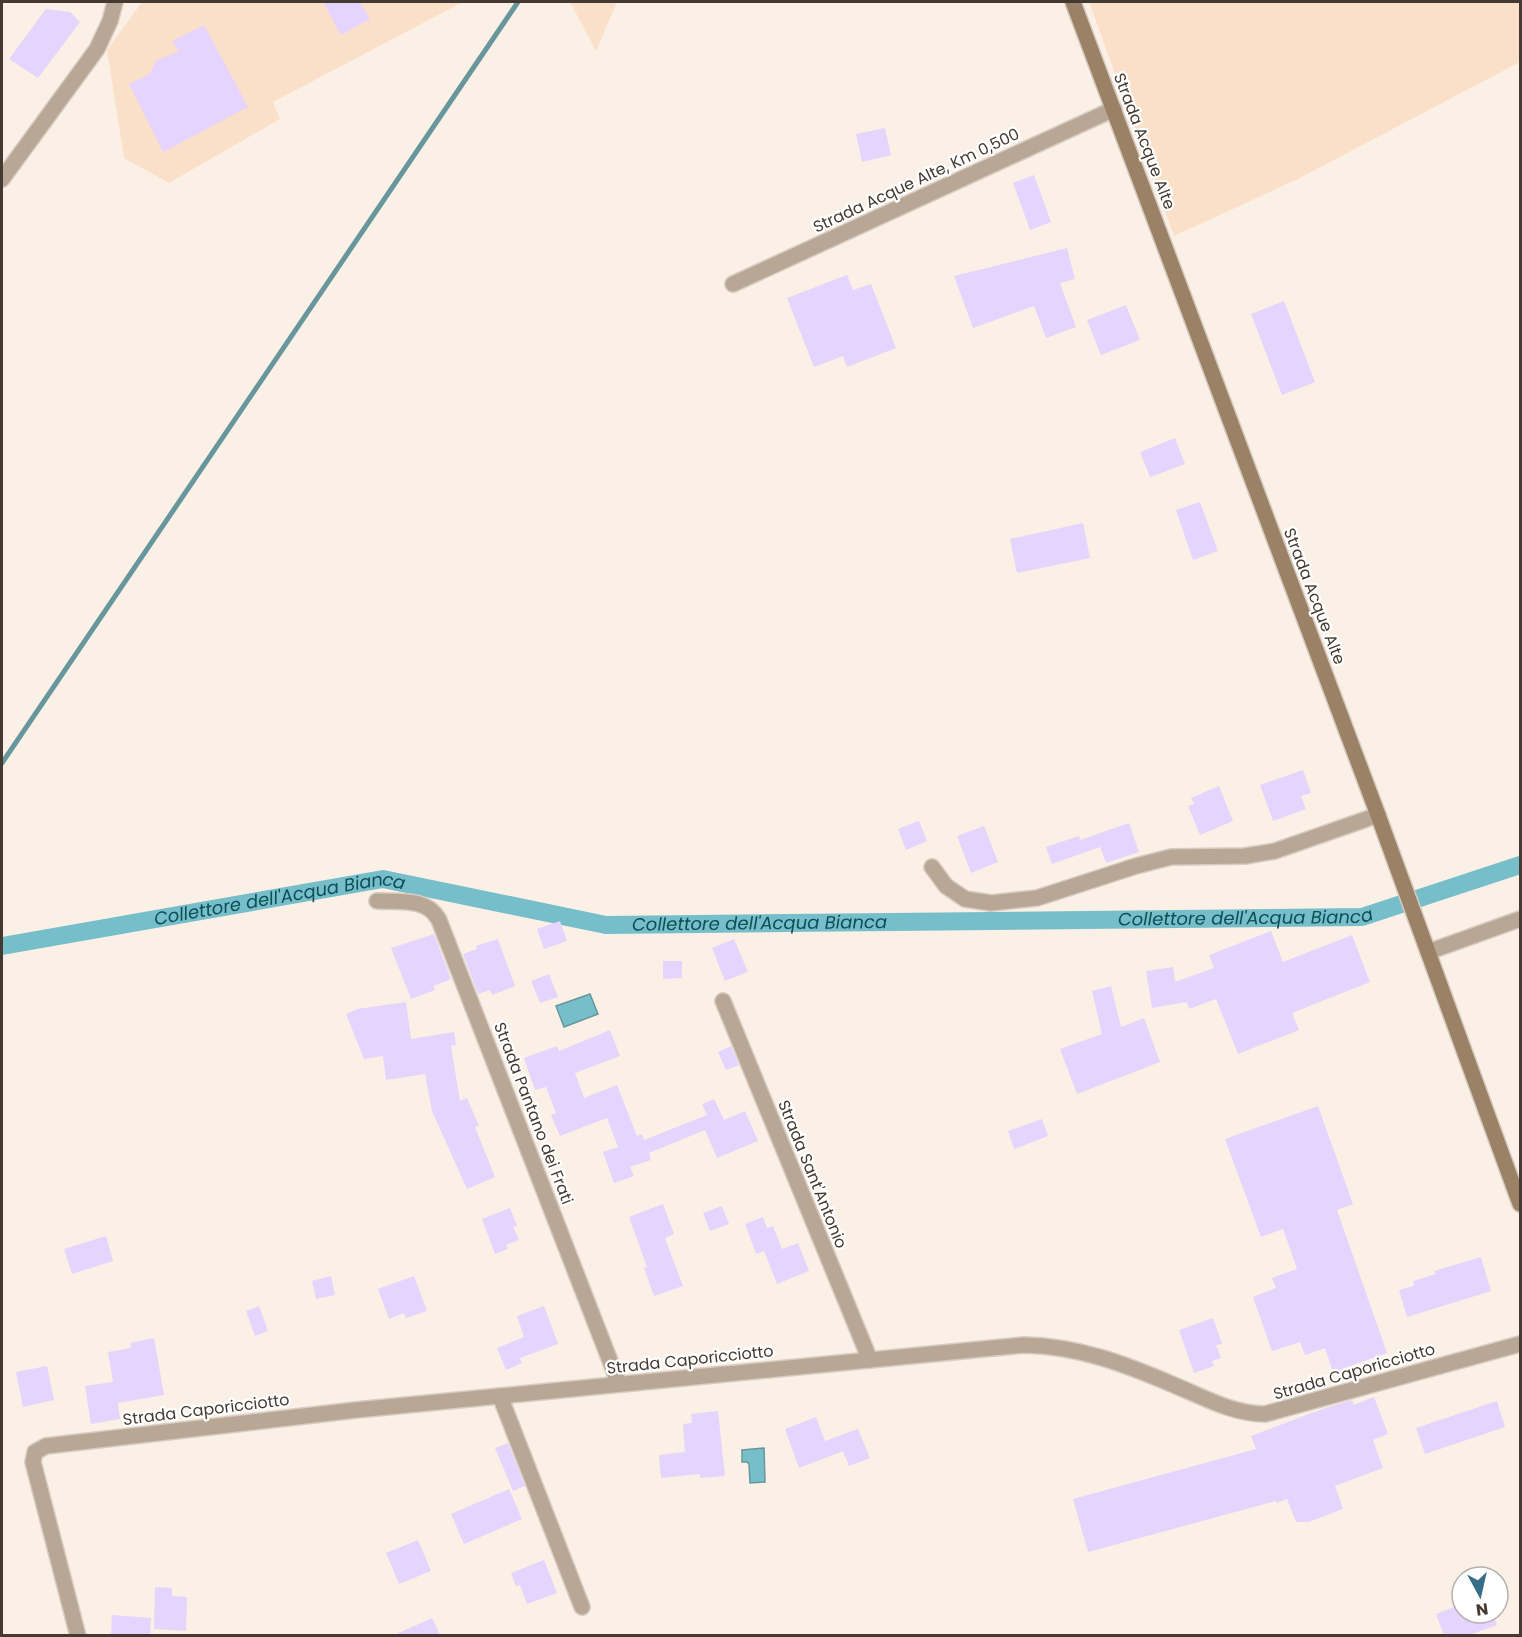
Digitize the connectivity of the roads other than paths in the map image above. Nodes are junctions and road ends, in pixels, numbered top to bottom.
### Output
1 (115, 2) edge
2 (1073, 2) edge
3 (1114, 109) junction
4 (2, 179) edge
5 (733, 284) dead end
6 (1378, 815) junction
7 (932, 867) dead end
8 (377, 901) dead end
9 (1521, 919) edge
10 (1428, 952) junction
11 (723, 1001) dead end
12 (1521, 1204) edge
13 (1521, 1344) edge
14 (870, 1360) junction
15 (619, 1384) junction
16 (500, 1396) junction
17 (582, 1607) dead end
18 (78, 1635) edge

1 - 4 street
2 - 3 main road, Strada Acque Alte
3 - 5 street, Strada Acque Alte, Km 0,500
3 - 6 main road, Strada Acque Alte
6 - 7 street
6 - 10 main road, Strada Acque Alte
8 - 15 street, Strada Pantano dei Frati
9 - 10 street
10 - 12 main road, Strada Acque Alte
11 - 14 street, Strada Sant'Antonio
13 - 14 street, Strada Caporicciotto
14 - 15 street, Strada Caporicciotto
15 - 16 street, Strada Caporicciotto
16 - 17 street
16 - 18 street, Strada Caporicciotto

